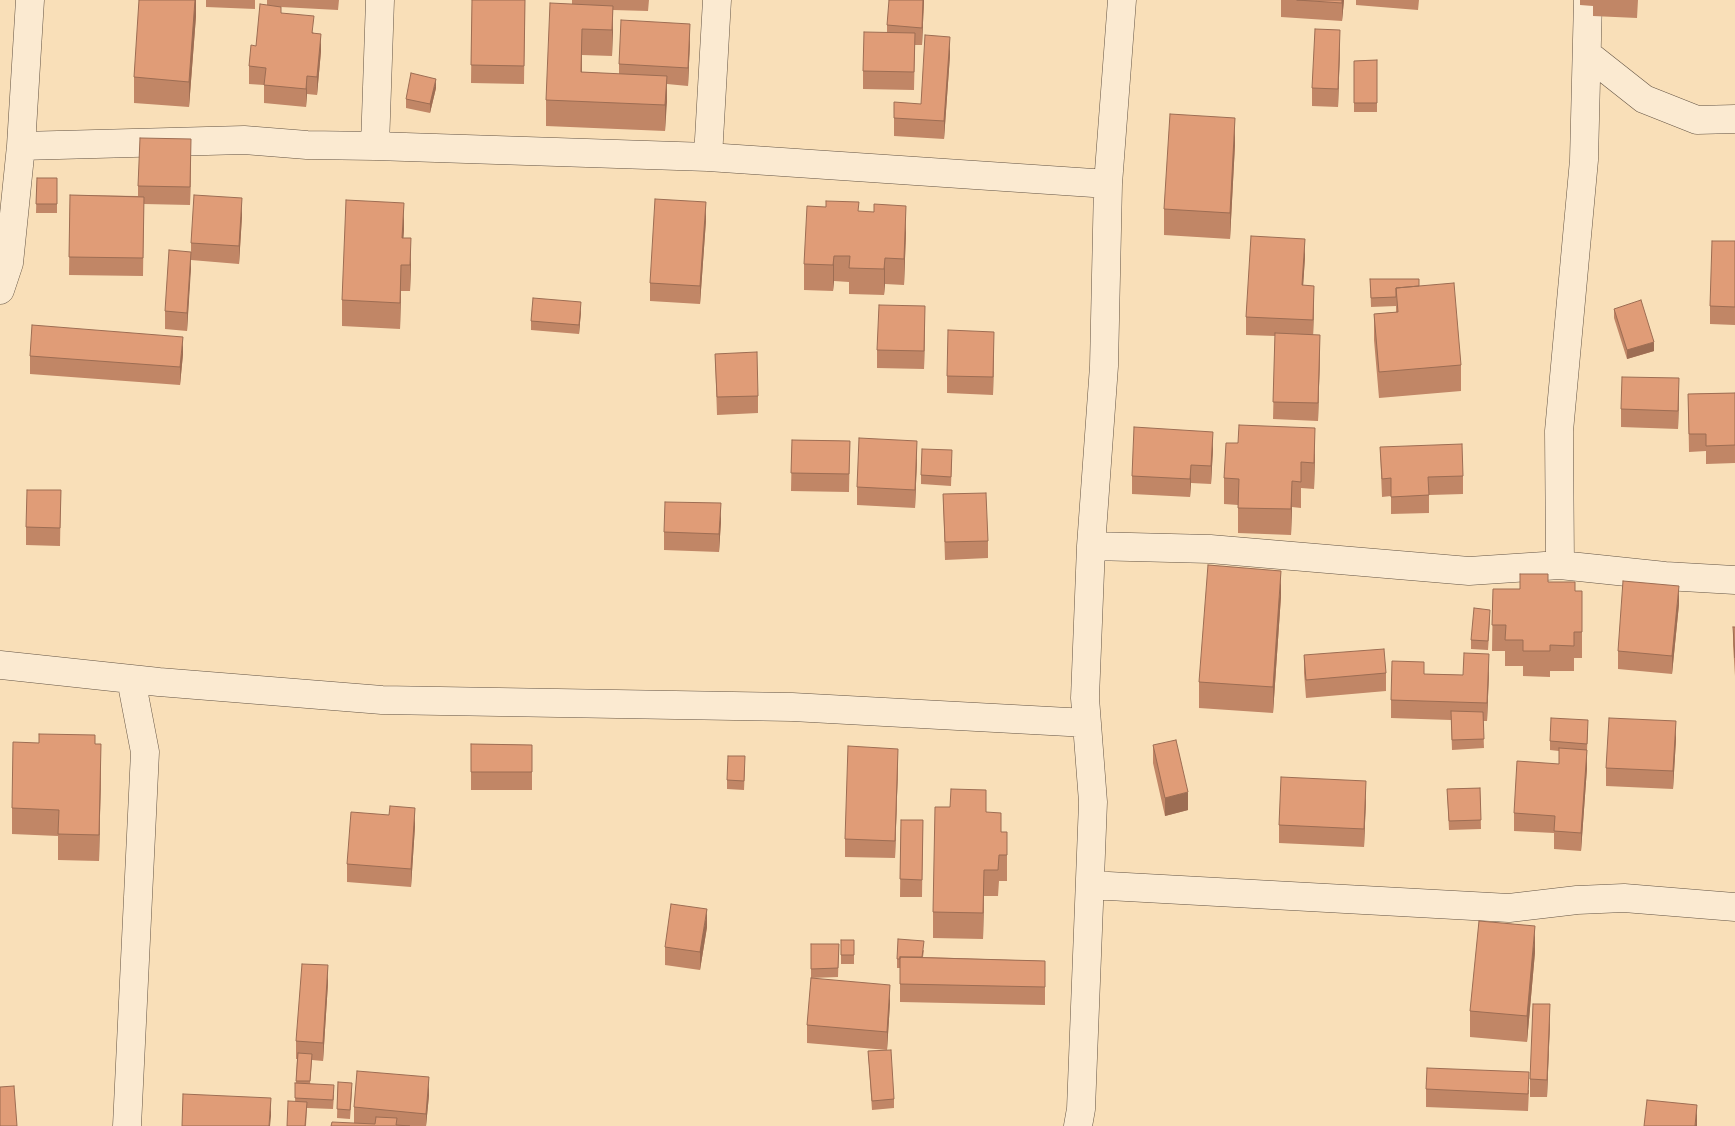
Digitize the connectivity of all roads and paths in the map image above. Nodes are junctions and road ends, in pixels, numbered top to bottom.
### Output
1 (30, 0) edge
2 (380, 0) edge
3 (717, 0) edge
4 (1122, 0) edge
5 (1588, 0) edge
6 (1587, 54) junction
7 (1735, 119) edge
8 (21, 146) junction
9 (376, 146) junction
10 (708, 157) junction
11 (1108, 184) junction
12 (0, 290) edge
13 (1091, 546) junction
14 (1560, 565) junction
15 (1735, 580) edge
16 (0, 665) edge
17 (131, 679) junction
18 (1087, 723) junction
19 (1090, 885) junction
20 (1735, 907) edge
21 (127, 1126) edge
22 (1078, 1126) edge

1 - 8 street
2 - 9 street
3 - 10 street
4 - 11 street
5 - 6 street
6 - 7 street
6 - 14 street
8 - 9 street
8 - 12 street
9 - 10 street
10 - 11 street
11 - 13 street
13 - 14 street
13 - 18 street
14 - 15 street
16 - 17 street
17 - 18 street
17 - 21 street
18 - 19 street
19 - 20 street
19 - 22 street

